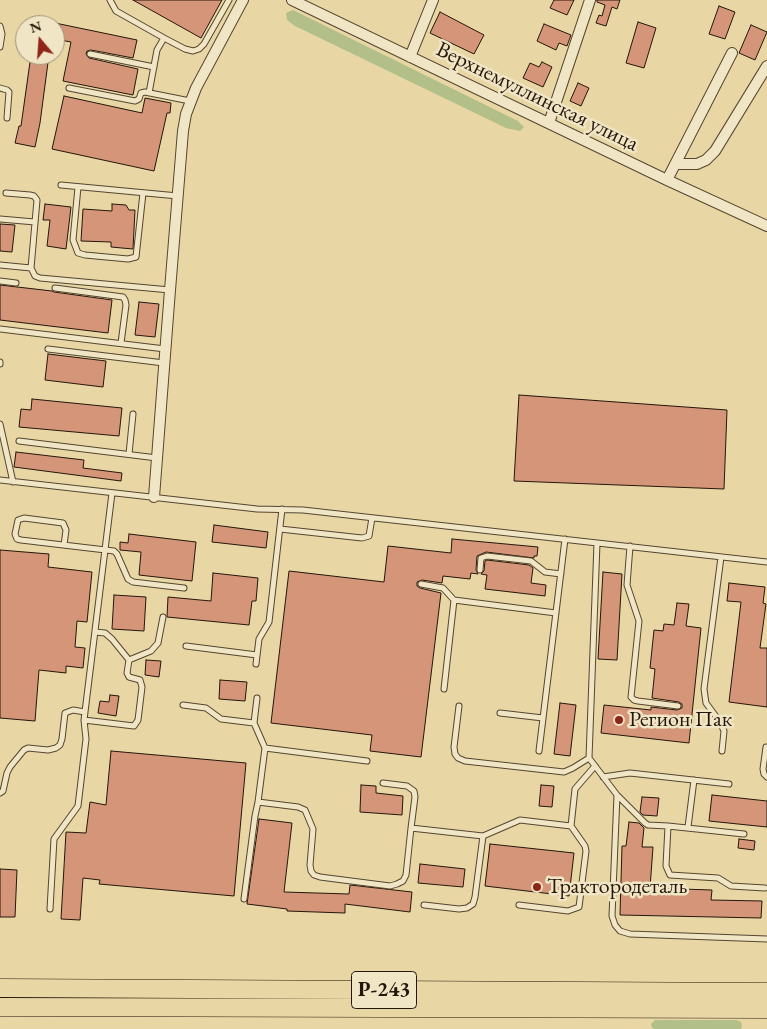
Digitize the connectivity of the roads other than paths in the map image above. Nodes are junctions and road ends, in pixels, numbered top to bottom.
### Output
1 (110, 0) edge
2 (229, 0) edge
3 (243, 0) edge
4 (292, 0) edge
5 (433, 0) edge
6 (590, 0) edge
7 (0, 26) edge
8 (164, 38) junction
9 (0, 47) edge
10 (732, 53) dead end
11 (90, 54) dead end
12 (410, 57) junction
13 (767, 66) edge
14 (154, 67) junction
15 (0, 88) edge
16 (69, 88) dead end
17 (149, 93) junction
18 (190, 101) junction
19 (6, 118) dead end
20 (549, 124) junction
21 (676, 164) junction
22 (667, 180) junction
23 (61, 185) dead end
24 (78, 187) junction
25 (6, 193) dead end
26 (143, 193) junction
27 (178, 196) junction
28 (0, 219) edge
29 (36, 222) junction
30 (767, 226) edge
31 (0, 265) edge
32 (31, 268) junction
33 (0, 281) edge
34 (16, 283) dead end
35 (55, 288) dead end
36 (170, 290) junction
37 (0, 329) edge
38 (121, 344) junction
39 (48, 348) dead end
40 (165, 349) junction
41 (164, 362) junction
42 (133, 414) dead end
43 (0, 424) edge
44 (19, 441) dead end
45 (129, 454) junction
46 (157, 458) junction
47 (0, 480) edge
48 (13, 482) junction
49 (112, 493) junction
50 (154, 497) junction
51 (282, 510) junction
52 (372, 518) junction
53 (280, 529) junction
54 (565, 539) junction
55 (596, 543) junction
56 (64, 545) junction
57 (630, 546) junction
58 (105, 550) junction
59 (720, 556) junction
60 (767, 562) edge
61 (480, 570) dead end
62 (560, 574) junction
63 (421, 584) dead end
64 (184, 588) dead end
65 (454, 600) junction
66 (556, 612) junction
67 (162, 617) dead end
68 (95, 632) junction
69 (186, 646) dead end
70 (257, 655) junction
71 (128, 660) junction
72 (256, 664) dead end
73 (444, 690) dead end
74 (257, 698) dead end
75 (183, 705) dead end
76 (459, 706) dead end
77 (678, 706) dead end
78 (85, 712) junction
79 (500, 713) dead end
80 (543, 718) junction
81 (84, 720) junction
82 (254, 723) junction
83 (265, 748) junction
84 (766, 748) edge
85 (539, 751) dead end
86 (722, 751) dead end
87 (589, 758) junction
88 (367, 761) dead end
89 (595, 766) junction
90 (603, 777) junction
91 (767, 777) edge
92 (694, 780) junction
93 (383, 784) dead end
94 (730, 784) dead end
95 (0, 792) edge
96 (617, 795) junction
97 (258, 802) junction
98 (571, 826) junction
99 (668, 826) junction
100 (688, 827) junction
101 (412, 828) junction
102 (744, 834) dead end
103 (483, 836) junction
104 (765, 888) dead end
105 (244, 899) dead end
106 (424, 905) dead end
107 (518, 905) dead end
108 (50, 909) dead end
109 (767, 939) edge
110 (0, 988) edge
111 (767, 992) edge
112 (0, 1007) edge
113 (767, 1009) edge

1 - 8 lane
2 - 8 lane
3 - 18 street
4 - 12 street, Верхнемуллинская улица
5 - 12 street
6 - 20 street
7 - 9 lane
8 - 14 lane
10 - 21 street
11 - 14 lane
12 - 20 street, Верхнемуллинская улица
13 - 21 street
14 - 17 lane
15 - 19 lane
16 - 17 lane
17 - 18 lane
18 - 27 street
20 - 22 street, Верхнемуллинская улица
21 - 22 street
22 - 30 street, Верхнемуллинская улица
23 - 24 lane
24 - 26 lane
24 - 26 lane
25 - 29 lane
26 - 27 lane
27 - 36 street
28 - 29 lane
29 - 32 lane
31 - 32 lane
32 - 36 lane
33 - 34 lane
35 - 38 lane
36 - 40 street
37 - 38 lane
38 - 40 lane
39 - 41 lane
40 - 41 street
41 - 46 street
42 - 45 lane
43 - 48 lane
44 - 45 lane
45 - 46 lane
46 - 50 street
47 - 48 lane
48 - 49 lane
49 - 50 lane
49 - 58 lane
50 - 51 lane
51 - 52 lane
51 - 53 lane
52 - 53 lane
52 - 54 lane
53 - 70 lane
54 - 55 lane
54 - 62 lane
55 - 57 lane
55 - 87 lane
56 - 56 lane
56 - 58 lane
57 - 59 lane
57 - 77 lane
58 - 64 lane
58 - 68 lane
59 - 60 lane
59 - 86 lane
61 - 62 lane
62 - 66 lane
63 - 65 lane
65 - 66 lane
65 - 73 lane
66 - 80 lane
67 - 71 lane
68 - 71 lane
68 - 78 lane
69 - 70 lane
70 - 72 lane
71 - 81 lane
74 - 82 lane
75 - 82 lane
76 - 87 lane
78 - 81 lane
78 - 95 lane
79 - 80 lane
80 - 85 lane
81 - 108 lane
82 - 83 lane
83 - 88 lane
83 - 97 lane
84 - 91 lane
87 - 89 lane
89 - 90 lane
89 - 98 lane
90 - 92 lane
90 - 96 lane
92 - 94 lane
92 - 100 lane
93 - 101 lane
96 - 99 lane
96 - 109 lane
97 - 101 lane
97 - 105 lane
98 - 103 lane
98 - 107 lane
99 - 100 lane
99 - 104 lane
100 - 102 lane
101 - 103 lane
103 - 106 lane
110 - 111 highway, Р-243
112 - 113 highway, Р-243

